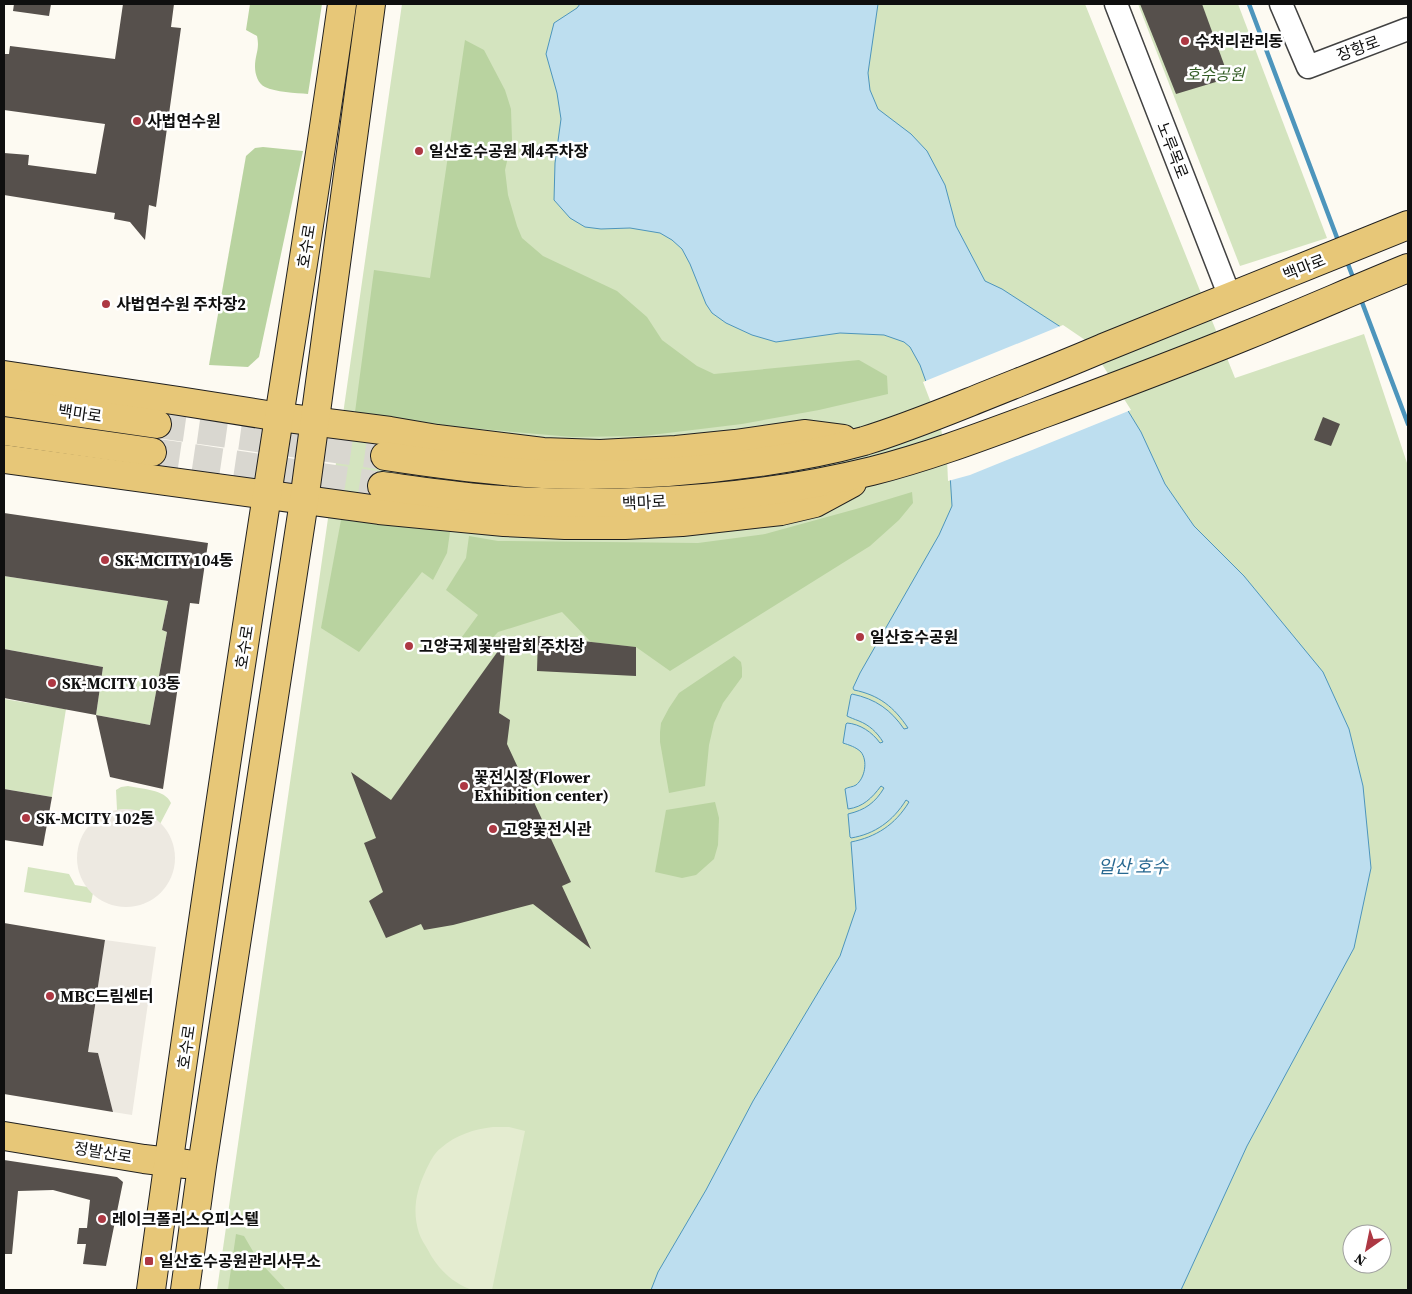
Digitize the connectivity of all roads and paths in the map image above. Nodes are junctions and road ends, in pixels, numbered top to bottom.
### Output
1 (342, 4) edge
2 (371, 4) edge
3 (1116, 4) edge
4 (1282, 4) edge
5 (1408, 30) edge
6 (1408, 225) edge
7 (1408, 268) edge
8 (1230, 297) junction
9 (4, 375) edge
10 (4, 402) edge
11 (280, 417) junction
12 (315, 422) junction
13 (157, 424) tunnel mouth
14 (4, 431) edge
15 (862, 441) junction
16 (152, 452) tunnel mouth
17 (385, 456) tunnel mouth
18 (4, 460) edge
19 (872, 471) junction
20 (382, 486) tunnel mouth
21 (267, 496) junction
22 (304, 500) junction
23 (4, 1136) edge
24 (169, 1161) junction
25 (202, 1166) junction
26 (151, 1290) edge
27 (185, 1290) edge

1 - 11 main road, 호수로
2 - 12 main road, 호수로
3 - 8 street, 노루목로
4 - 5 street, 장항로
6 - 8 main road, 백마로
7 - 19 main road, 백마로
8 - 15 main road, 백마로
9 - 11 main road
10 - 13 main road, 백마로
11 - 12 main road
11 - 21 main road, 호수로
12 - 15 main road
12 - 22 main road, 호수로
14 - 16 main road, 백마로
15 - 17 main road, 백마로
18 - 21 main road
19 - 20 main road, 백마로
19 - 22 main road
21 - 22 main road
21 - 24 main road, 호수로
22 - 25 main road, 호수로
23 - 24 main road, 정발산로
24 - 25 main road, 정발산로
24 - 26 main road, 호수로
25 - 27 main road, 호수로

